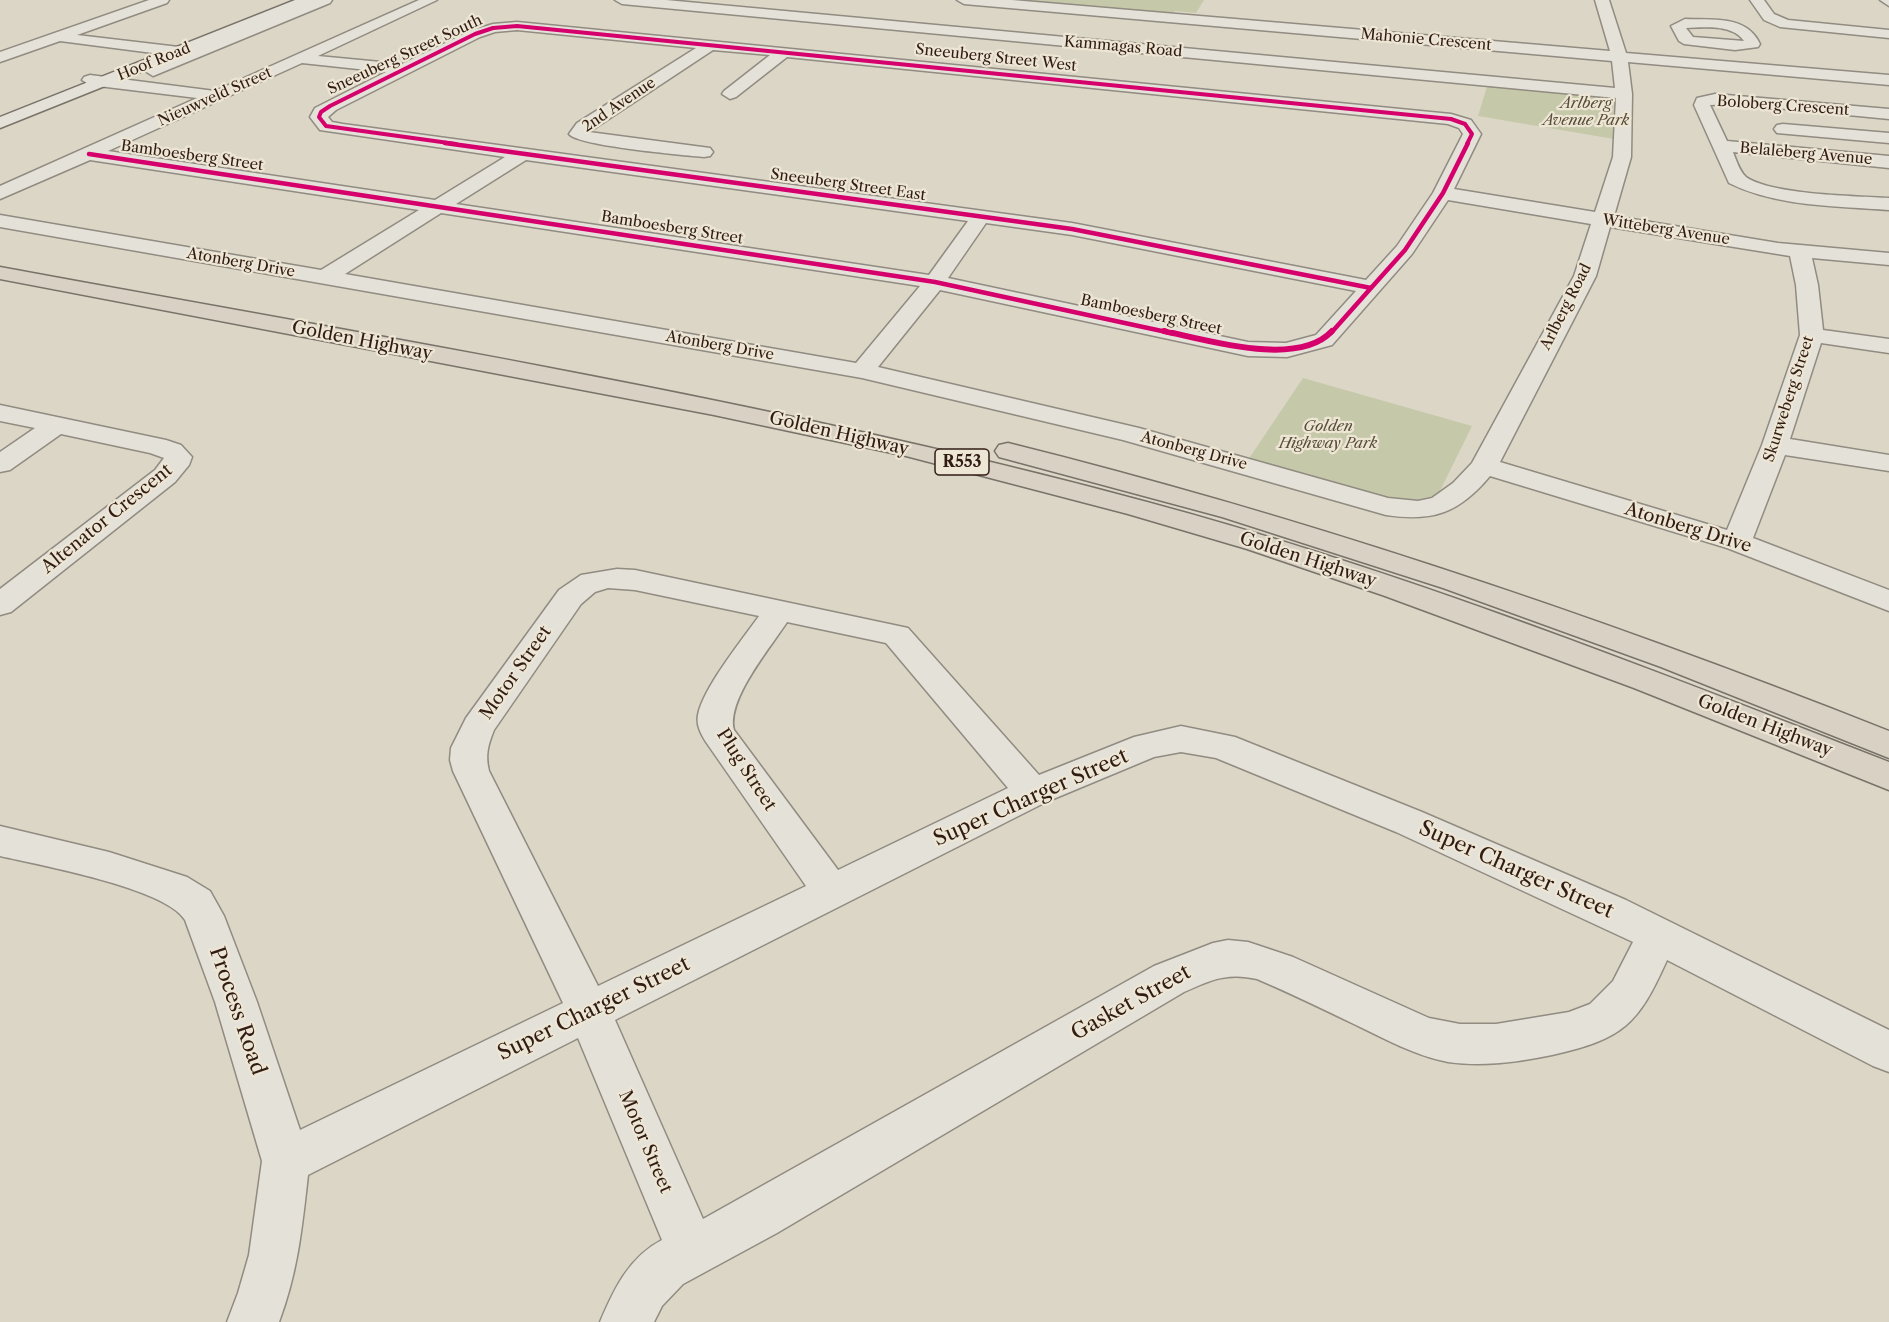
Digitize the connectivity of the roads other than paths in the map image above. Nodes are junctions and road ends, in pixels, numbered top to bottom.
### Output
1 (162, 0) edge
2 (277, 0) edge
3 (290, 0) edge
4 (307, 0) edge
5 (325, 0) edge
6 (430, 0) edge
7 (622, 0) edge
8 (751, 0) edge
9 (964, 0) edge
10 (1602, 0) edge
11 (1757, 0) edge
12 (735, 11) junction
13 (1171, 18) junction
14 (510, 26) joint
15 (712, 32) junction
16 (1889, 34) edge
17 (57, 38) junction
18 (1716, 44) dead end
19 (1150, 49) junction
20 (165, 50) junction
21 (785, 51) junction
22 (1619, 56) junction
23 (0, 57) edge
24 (302, 59) junction
25 (1729, 66) junction
26 (401, 69) junction
27 (153, 72) dead end
28 (1883, 79) edge
29 (98, 81) junction
30 (1130, 86) junction
31 (730, 94) dead end
32 (1624, 94) junction
33 (218, 96) junction
34 (1889, 98) edge
35 (1889, 114) edge
36 (0, 115) edge
37 (320, 120) joint
38 (0, 123) edge
39 (1783, 129) dead end
40 (1472, 134) joint
41 (1889, 138) edge
42 (637, 144) junction
43 (1722, 146) junction
44 (704, 152) dead end
45 (88, 154) junction
46 (522, 154) junction
47 (1889, 162) edge
48 (609, 166) junction
49 (0, 193) edge
50 (1443, 194) junction
51 (1889, 204) edge
52 (440, 206) junction
53 (981, 216) junction
54 (1603, 220) junction
55 (0, 221) edge
56 (1800, 252) junction
57 (0, 253) edge
58 (1889, 259) edge
59 (0, 273) edge
60 (326, 277) junction
61 (935, 282) junction
62 (1372, 288) junction
63 (1812, 334) junction
64 (1889, 346) edge
65 (862, 371) junction
66 (0, 413) edge
67 (55, 426) junction
68 (1775, 445) junction
69 (0, 464) edge
70 (1889, 464) edge
71 (1484, 466) junction
72 (1430, 507) joint
73 (1737, 542) junction
74 (1889, 601) edge
75 (0, 605) edge
76 (778, 612) junction
77 (1889, 745) edge
78 (1889, 777) edge
79 (1033, 792) junction
80 (0, 841) edge
81 (832, 892) junction
82 (1656, 936) junction
83 (589, 1011) junction
84 (1889, 1052) edge
85 (286, 1161) junction
86 (691, 1250) junction
87 (253, 1322) edge
88 (626, 1322) edge

1 - 17 street
2 - 20 street
3 - 20 street, Hoof Road
4 - 20 street, Hoof Road
5 - 27 street
6 - 24 street, Nieuwveld Street
7 - 12 street, Kammagas Road
8 - 12 street
9 - 13 street, Mahonie Crescent
10 - 22 street, Arlberg Road
11 - 16 street
12 - 15 street
12 - 19 street, Kammagas Road
13 - 19 street
13 - 22 street, Mahonie Crescent
14 - 15 street, Sneeuberg Street West
14 - 26 street, Sneeuberg Street South
15 - 21 street, Sneeuberg Street West
15 - 42 street, 2nd Avenue
17 - 20 street
17 - 23 street
18 - 25 street
19 - 30 street
19 - 32 street, Kammagas Road
20 - 29 street, Hoof Road
21 - 30 street, Sneeuberg Street West
21 - 31 street
22 - 25 street, Mahonie Crescent
22 - 32 street, Arlberg Road
24 - 26 street
24 - 33 street, Nieuwveld Street
25 - 28 street, Mahonie Crescent
26 - 37 street, Sneeuberg Street South
28 - 34 street
29 - 33 street
29 - 36 street, Hoof Road
29 - 38 street, Hoof Road
30 - 40 street, Sneeuberg Street West
32 - 54 street, Arlberg Road
33 - 45 street, Nieuwveld Street
35 - 43 street, Boloberg Crescent
37 - 46 street, Sneeuberg Street East
39 - 41 street
40 - 50 street, Bamboesberg Street
42 - 44 street, 2nd Avenue
42 - 48 street
43 - 47 street, Belaleberg Avenue
43 - 51 street, Boloberg Crescent
45 - 49 street, Nieuwveld Street
45 - 52 street, Bamboesberg Street
46 - 48 street, Sneeuberg Street East
46 - 52 street
48 - 53 street, Sneeuberg Street East
50 - 54 street, Witteberg Avenue
50 - 62 street, Bamboesberg Street
52 - 60 street
52 - 61 street, Bamboesberg Street
53 - 61 street
53 - 62 street, Sneeuberg Street East
54 - 56 street, Witteberg Avenue
54 - 71 street, Arlberg Road
55 - 60 street, Atonberg Drive
56 - 58 street, Witteberg Avenue
56 - 63 street, Skurweberg Street
57 - 77 main road, Golden Highway / R553
59 - 78 main road, Golden Highway / R553
60 - 65 street, Atonberg Drive
61 - 62 street, Bamboesberg Street
61 - 65 street
63 - 64 street
63 - 68 street, Skurweberg Street
65 - 72 street, Atonberg Drive
66 - 67 street, Altenator Crescent
67 - 69 street
67 - 75 street, Altenator Crescent
68 - 70 street
68 - 73 street, Skurweberg Street
71 - 72 street, Arlberg Road
71 - 73 street, Atonberg Drive
73 - 74 street, Atonberg Drive
76 - 79 street, Motor Street
76 - 81 street, Plug Street
76 - 83 street, Motor Street
79 - 81 street, Super Charger Street
79 - 82 street, Super Charger Street
80 - 85 street, Process Road
81 - 83 street, Super Charger Street
82 - 84 street, Super Charger Street
82 - 86 street, Gasket Street
83 - 85 street, Super Charger Street
83 - 86 street, Motor Street
85 - 87 street, Process Road
86 - 88 street, Gasket Street

